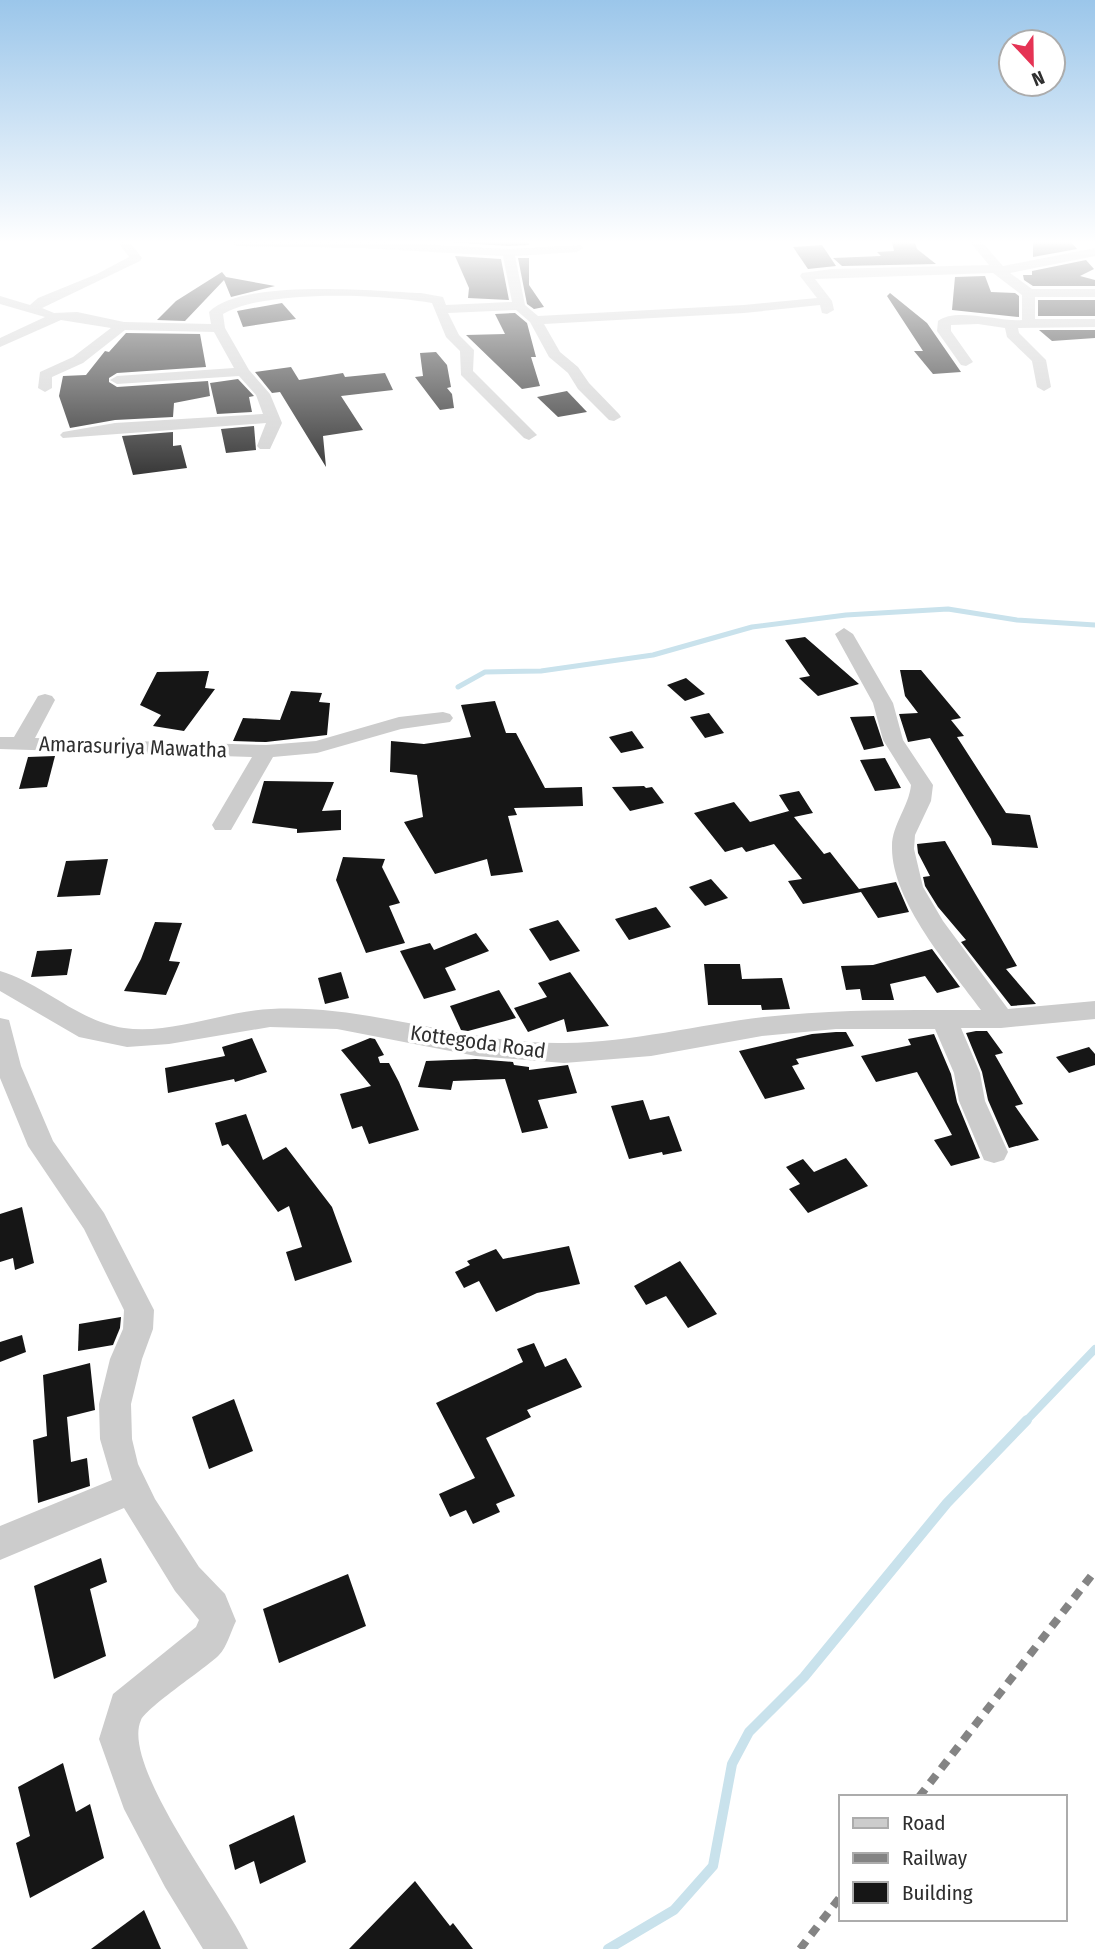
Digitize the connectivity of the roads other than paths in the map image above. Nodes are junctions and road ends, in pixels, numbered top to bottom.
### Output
1 (21, 333) edge
2 (113, 333) edge
3 (221, 333) edge
4 (451, 333) edge
5 (542, 333) edge
6 (945, 333) edge
7 (1012, 333) edge
8 (0, 342) edge
9 (965, 362) dead end
10 (243, 372) junction
11 (117, 380) dead end
12 (1044, 387) dead end
13 (45, 388) dead end
14 (614, 416) dead end
15 (271, 418) junction
16 (68, 435) dead end
17 (529, 435) dead end
18 (265, 446) dead end
19 (844, 634) dead end
20 (45, 700) dead end
21 (443, 718) dead end
22 (0, 743) edge
23 (21, 744) junction
24 (266, 751) junction
25 (223, 825) dead end
26 (0, 979) edge
27 (1095, 1010) edge
28 (1001, 1018) junction
29 (944, 1019) junction
30 (0, 1027) edge
31 (994, 1152) dead end
32 (132, 1488) junction
33 (0, 1543) edge
34 (227, 1949) edge

1 - 8 street
2 - 13 street
3 - 10 street
4 - 17 street
5 - 14 street
6 - 9 street
7 - 12 street
10 - 11 street
10 - 15 street
15 - 16 street
15 - 18 street
19 - 28 street
20 - 23 street
21 - 24 street, Amarasuriya Mawatha
22 - 23 street, Amarasuriya Mawatha
23 - 24 street, Amarasuriya Mawatha
24 - 25 street, Amarasuriya Mawatha
26 - 29 street, Kottegoda Road
27 - 28 street, Kottegoda Road
28 - 29 street, Kottegoda Road
29 - 31 street
30 - 32 street
32 - 33 street
32 - 34 street

